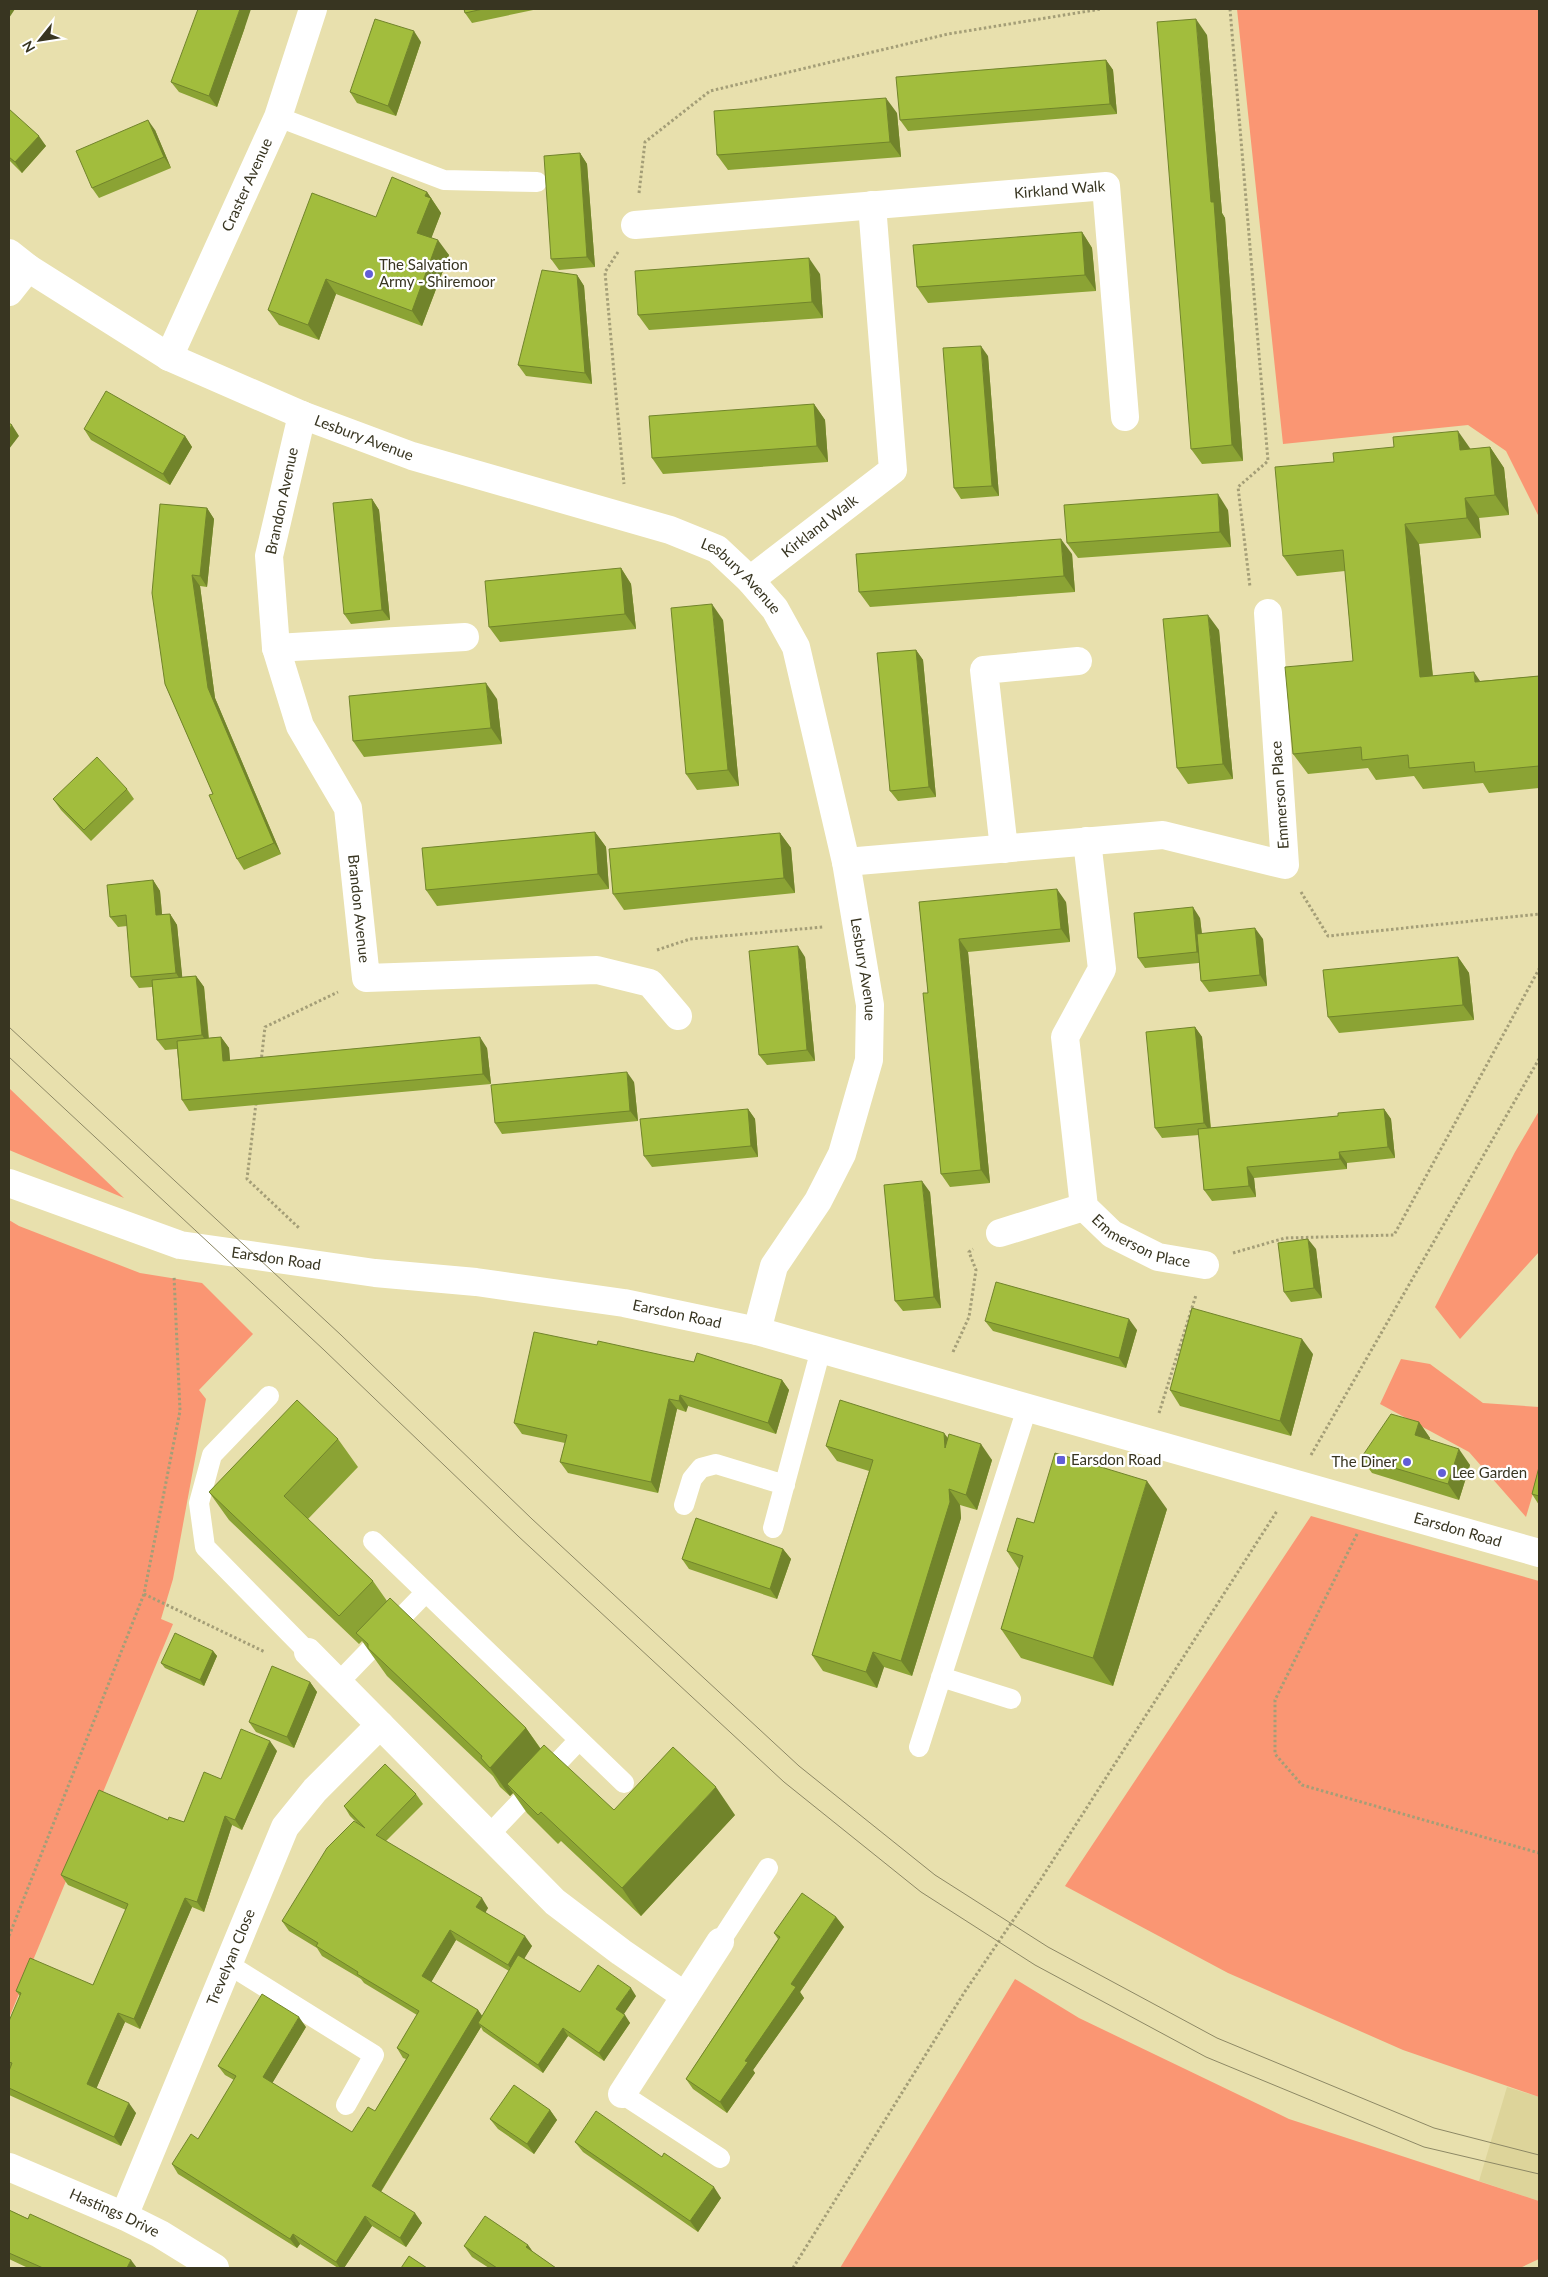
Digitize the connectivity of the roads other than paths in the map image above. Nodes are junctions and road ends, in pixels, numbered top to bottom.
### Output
1 (313, 9) edge
2 (278, 117) junction
3 (537, 182) dead end
4 (872, 205) junction
5 (635, 225) road end
6 (18, 261) edge
7 (9, 292) edge
8 (169, 357) junction
9 (302, 415) junction
10 (1125, 417) dead end
11 (750, 580) junction
12 (1268, 613) road end
13 (466, 637) dead end
14 (276, 648) junction
15 (1078, 660) dead end
16 (1087, 842) junction
17 (1004, 849) junction
18 (846, 862) junction
19 (678, 1016) dead end
20 (9, 1183) edge
21 (1084, 1207) junction
22 (1000, 1233) road end
23 (1205, 1265) road end
24 (757, 1331) junction
25 (821, 1349) junction
26 (268, 1396) dead end
27 (1027, 1408) junction
28 (785, 1485) junction
29 (684, 1505) dead end
30 (773, 1528) dead end
31 (374, 1541) dead end
32 (1539, 1553) edge
33 (426, 1592) junction
34 (308, 1652) joint
35 (941, 1677) junction
36 (338, 1683) junction
37 (1011, 1699) dead end
38 (380, 1726) junction
39 (580, 1740) junction
40 (918, 1748) dead end
41 (624, 1784) dead end
42 (489, 1835) junction
43 (768, 1868) dead end
44 (720, 1942) joint
45 (228, 1964) junction
46 (685, 1996) junction
47 (622, 2094) joint
48 (346, 2105) dead end
49 (720, 2158) dead end
50 (9, 2167) edge
51 (124, 2216) junction
52 (215, 2268) edge

1 - 2 street, Craster Avenue
2 - 3 lane
2 - 8 street, Craster Avenue
4 - 5 street, Kirkland Walk
4 - 10 street, Kirkland Walk
4 - 11 street, Kirkland Walk
6 - 7 street
6 - 8 street, Lesbury Avenue
8 - 9 street, Lesbury Avenue
9 - 11 street, Lesbury Avenue
9 - 14 street, Brandon Avenue
11 - 18 street, Lesbury Avenue
12 - 16 street, Emmerson Place
13 - 14 street
14 - 19 street, Brandon Avenue
15 - 17 street
16 - 17 street, Emmerson Place
16 - 21 street, Emmerson Place
17 - 18 street, Emmerson Place
18 - 24 street, Lesbury Avenue
20 - 24 street, Earsdon Road
21 - 22 street, Emmerson Place
21 - 23 street, Emmerson Place
24 - 25 street, Earsdon Road
25 - 27 street, Earsdon Road
25 - 28 lane
26 - 34 lane
27 - 32 street, Earsdon Road
27 - 35 lane
28 - 29 lane
28 - 30 lane
31 - 33 lane
33 - 36 lane
33 - 39 lane
34 - 36 street
35 - 37 lane
35 - 40 lane
36 - 38 street
38 - 42 street
38 - 45 street, Trevelyan Close
39 - 41 lane
39 - 42 lane
42 - 46 street
43 - 44 lane
44 - 46 street
45 - 48 lane
45 - 51 street, Trevelyan Close
46 - 47 street
47 - 49 lane
50 - 51 street, Hastings Drive
51 - 52 street, Hastings Drive

